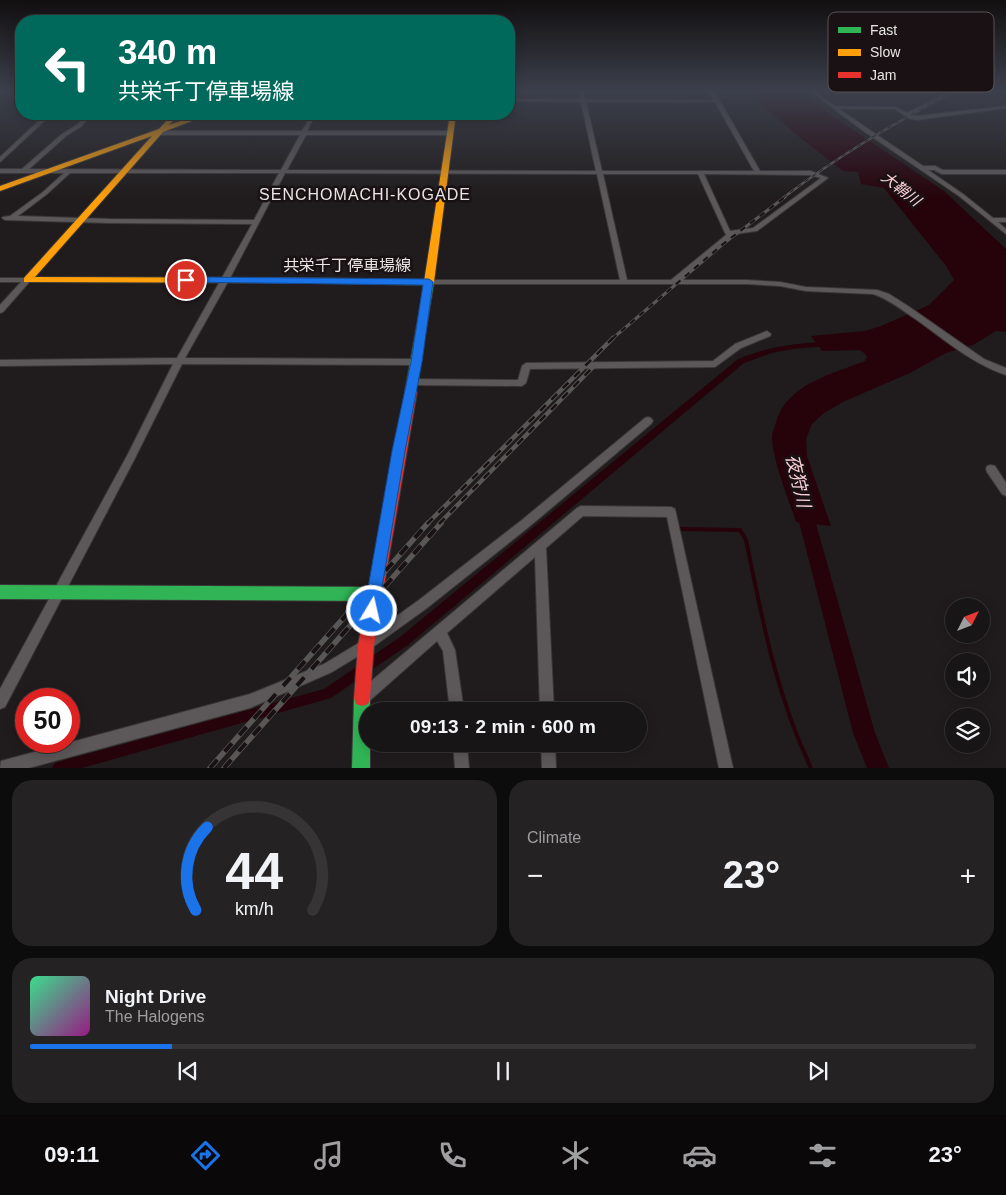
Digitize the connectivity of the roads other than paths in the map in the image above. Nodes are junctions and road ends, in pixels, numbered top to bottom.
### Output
1 (35, 127) edge
2 (77, 127) edge
3 (163, 127) edge
4 (172, 127) edge
5 (307, 127) edge
6 (451, 127) edge
7 (588, 127) edge
8 (732, 127) edge
9 (863, 127) edge
10 (158, 132) junction
11 (304, 132) junction
12 (450, 133) junction
13 (0, 160) edge
14 (923, 168) junction
15 (0, 171) edge
16 (24, 171) junction
17 (69, 171) junction
18 (125, 171) junction
19 (45, 172) junction
20 (283, 172) junction
21 (445, 172) junction
22 (1006, 172) edge
23 (598, 173) junction
24 (700, 173) junction
25 (758, 173) junction
26 (0, 189) edge
27 (3, 219) edge
28 (993, 220) junction
29 (1006, 220) edge
30 (80, 221) junction
31 (256, 222) junction
32 (1006, 232) edge
33 (729, 235) junction
34 (0, 280) edge
35 (27, 280) junction
36 (226, 280) junction
37 (429, 282) junction
38 (624, 282) junction
39 (673, 282) junction
40 (905, 308) joint
41 (0, 310) edge
42 (767, 334) dead end
43 (179, 360) junction
44 (981, 361) joint
45 (417, 362) junction
46 (0, 363) edge
47 (1006, 372) edge
48 (413, 382) junction
49 (648, 421) dead end
50 (991, 468) dead end
51 (1006, 491) edge
52 (540, 546) junction
53 (0, 592) edge
54 (58, 593) junction
55 (375, 594) junction
56 (439, 632) junction
57 (366, 645) junction
58 (362, 698) junction
59 (0, 702) edge
60 (456, 702) edge
61 (547, 702) edge
62 (461, 752) edge
63 (548, 752) edge
64 (1, 768) edge
65 (361, 768) edge
66 (462, 768) edge
67 (549, 768) edge
68 (726, 768) edge

1 - 13 street
2 - 16 street
3 - 10 main road
4 - 10 main road
5 - 11 street
6 - 12 main road
7 - 23 street
8 - 25 street
9 - 14 street
10 - 11 street
10 - 18 main road
10 - 19 main road
11 - 12 street
11 - 20 street
12 - 21 main road
14 - 22 street
14 - 28 street
15 - 16 street
16 - 19 street
17 - 18 street
17 - 19 street
17 - 27 street
18 - 20 street
18 - 30 main road
19 - 26 main road
20 - 21 street
20 - 31 street
21 - 23 street
21 - 37 main road
23 - 24 street
23 - 38 street
24 - 25 street
24 - 33 street
25 - 33 street
27 - 30 street
28 - 29 street
28 - 32 street
30 - 31 street
30 - 35 main road
31 - 36 street
33 - 39 street
34 - 35 street
35 - 36 main road, 共栄千丁停車場線
35 - 41 street
36 - 37 main road, 共栄千丁停車場線
36 - 43 street
37 - 38 street
37 - 45 main road, 共栄千丁停車場線
38 - 39 street
39 - 40 street
40 - 44 street
42 - 48 street
43 - 45 street
43 - 46 street
43 - 54 street
44 - 47 street
45 - 48 main road, 共栄千丁停車場線
48 - 55 main road, 共栄千丁停車場線
49 - 57 street
50 - 51 street
52 - 56 street
52 - 61 street
52 - 68 street
53 - 54 main road
54 - 55 main road
54 - 59 street
55 - 57 main road, 共栄千丁停車場線
56 - 58 street
56 - 60 street
57 - 58 main road, 共栄千丁停車場線
57 - 64 street
58 - 65 main road, 共栄千丁停車場線
62 - 66 street
63 - 67 street

